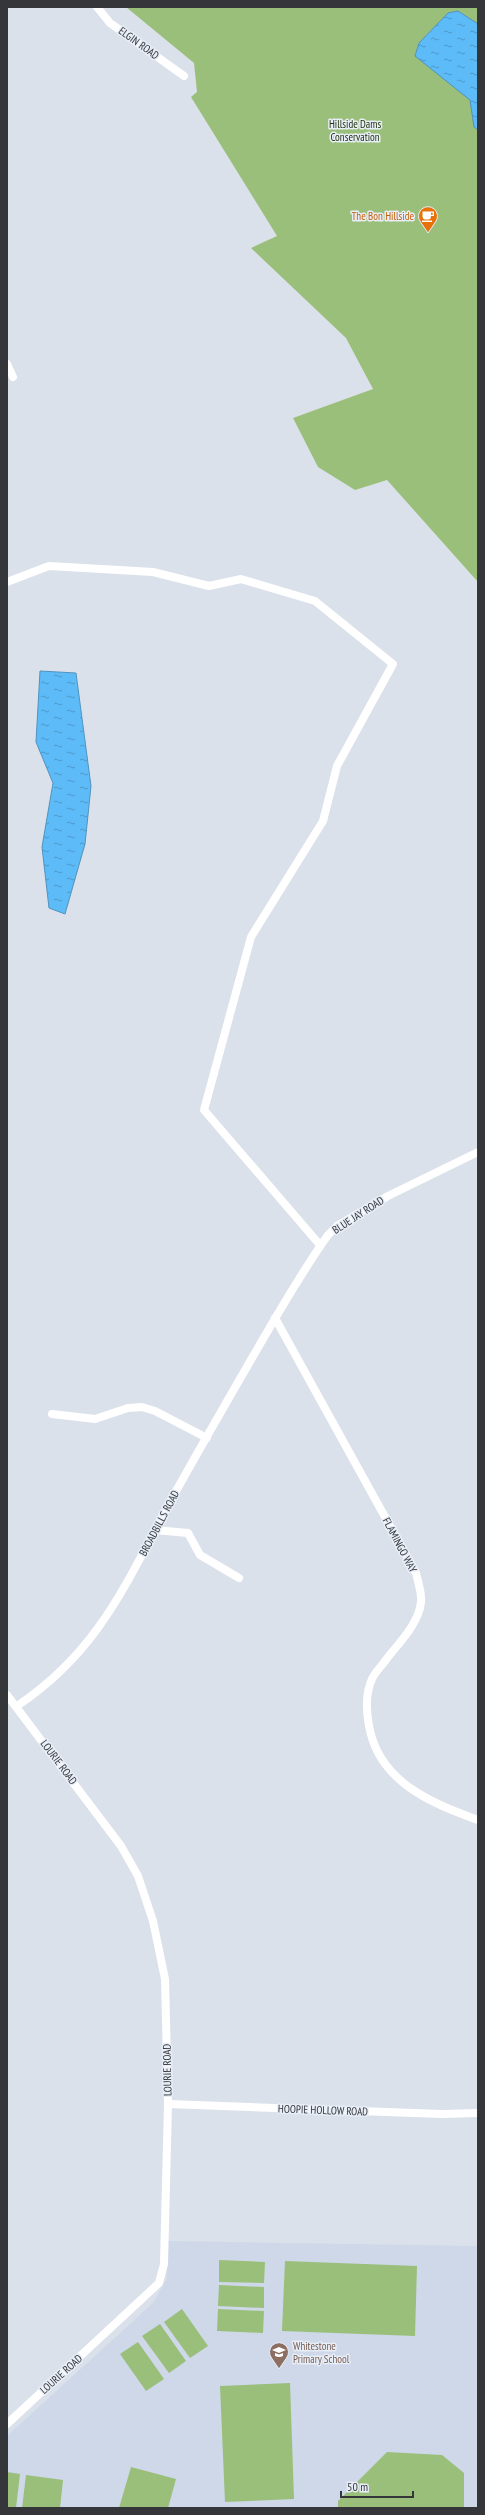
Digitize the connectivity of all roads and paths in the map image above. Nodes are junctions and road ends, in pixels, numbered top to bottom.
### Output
1 (97, 7) edge
2 (184, 76) dead end
3 (7, 364) edge
4 (12, 377) dead end
5 (7, 582) edge
6 (478, 1152) edge
7 (320, 1245) junction
8 (275, 1318) junction
9 (52, 1414) dead end
10 (207, 1438) junction
11 (155, 1530) junction
12 (239, 1578) dead end
13 (7, 1695) edge
14 (17, 1706) junction
15 (478, 1820) edge
16 (168, 2104) junction
17 (478, 2113) edge
18 (7, 2424) edge

1 - 2 street, ELGIN ROAD
3 - 4 street
5 - 7 street
6 - 7 street, BLUE JAY ROAD
7 - 8 street, BLUE JAY ROAD
8 - 10 street, BROADBILLS ROAD
8 - 15 street, FLAMINGO WAY
9 - 10 street
10 - 11 street, BROADBILLS ROAD
11 - 12 street
11 - 14 street, BROADBILLS ROAD
13 - 14 street, LOURIE ROAD
14 - 16 street, LOURIE ROAD
16 - 17 street, HOOPIE HOLLOW ROAD
16 - 18 street, LOURIE ROAD

